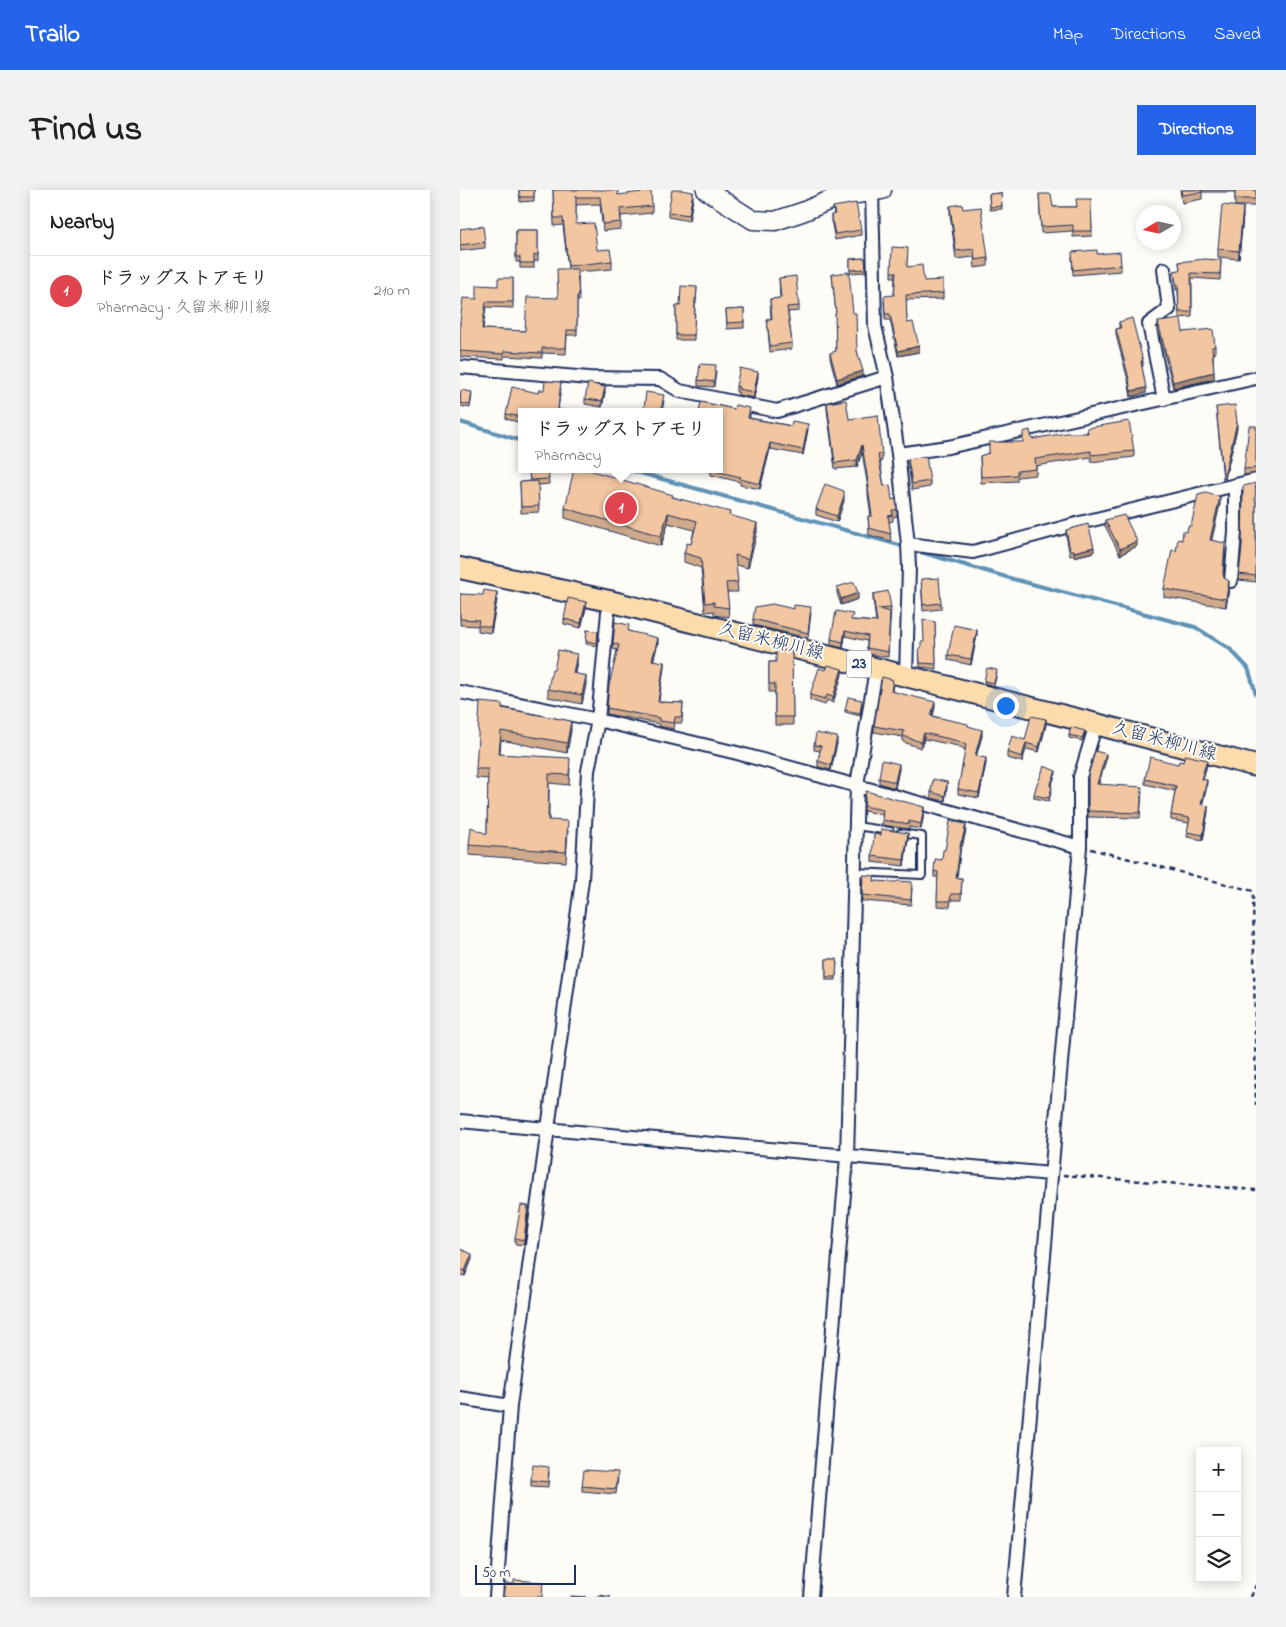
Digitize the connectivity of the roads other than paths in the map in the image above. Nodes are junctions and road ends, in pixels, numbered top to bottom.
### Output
1 (706, 190) edge
2 (876, 191) edge
3 (1164, 269) dead end
4 (460, 367) edge
5 (887, 377) junction
6 (1256, 378) edge
7 (1164, 399) junction
8 (898, 454) junction
9 (1256, 480) edge
10 (1235, 485) junction
11 (908, 544) junction
12 (460, 568) edge
13 (1231, 581) edge
14 (609, 601) junction
15 (876, 669) junction
16 (906, 676) junction
17 (460, 692) edge
18 (598, 720) junction
19 (1096, 724) junction
20 (1256, 766) edge
21 (857, 786) junction
22 (856, 826) junction
23 (1080, 846) junction
24 (854, 872) junction
25 (460, 1122) edge
26 (549, 1130) junction
27 (846, 1157) junction
28 (1051, 1174) junction
29 (460, 1398) edge
30 (510, 1406) junction
31 (496, 1597) edge
32 (810, 1597) edge
33 (1014, 1597) edge

1 - 2 main road
2 - 5 street
3 - 7 street
4 - 5 street
5 - 8 street
6 - 7 street
7 - 8 street
8 - 11 street
9 - 10 street
10 - 11 street
10 - 13 street
11 - 16 street
12 - 14 main road, 久留米柳川線 / 23
14 - 15 main road, 久留米柳川線 / 23
14 - 18 street
15 - 16 main road, 久留米柳川線 / 23
15 - 21 street
16 - 19 main road, 久留米柳川線 / 23
17 - 18 street
18 - 21 street
18 - 26 street
19 - 20 main road, 久留米柳川線 / 23
19 - 23 street
21 - 22 street
21 - 23 street
22 - 24 street
22 - 24 lane
23 - 28 street
24 - 27 street
25 - 26 street
26 - 27 street
26 - 30 street
27 - 28 street
27 - 32 street
28 - 33 street
29 - 30 street
30 - 31 street

